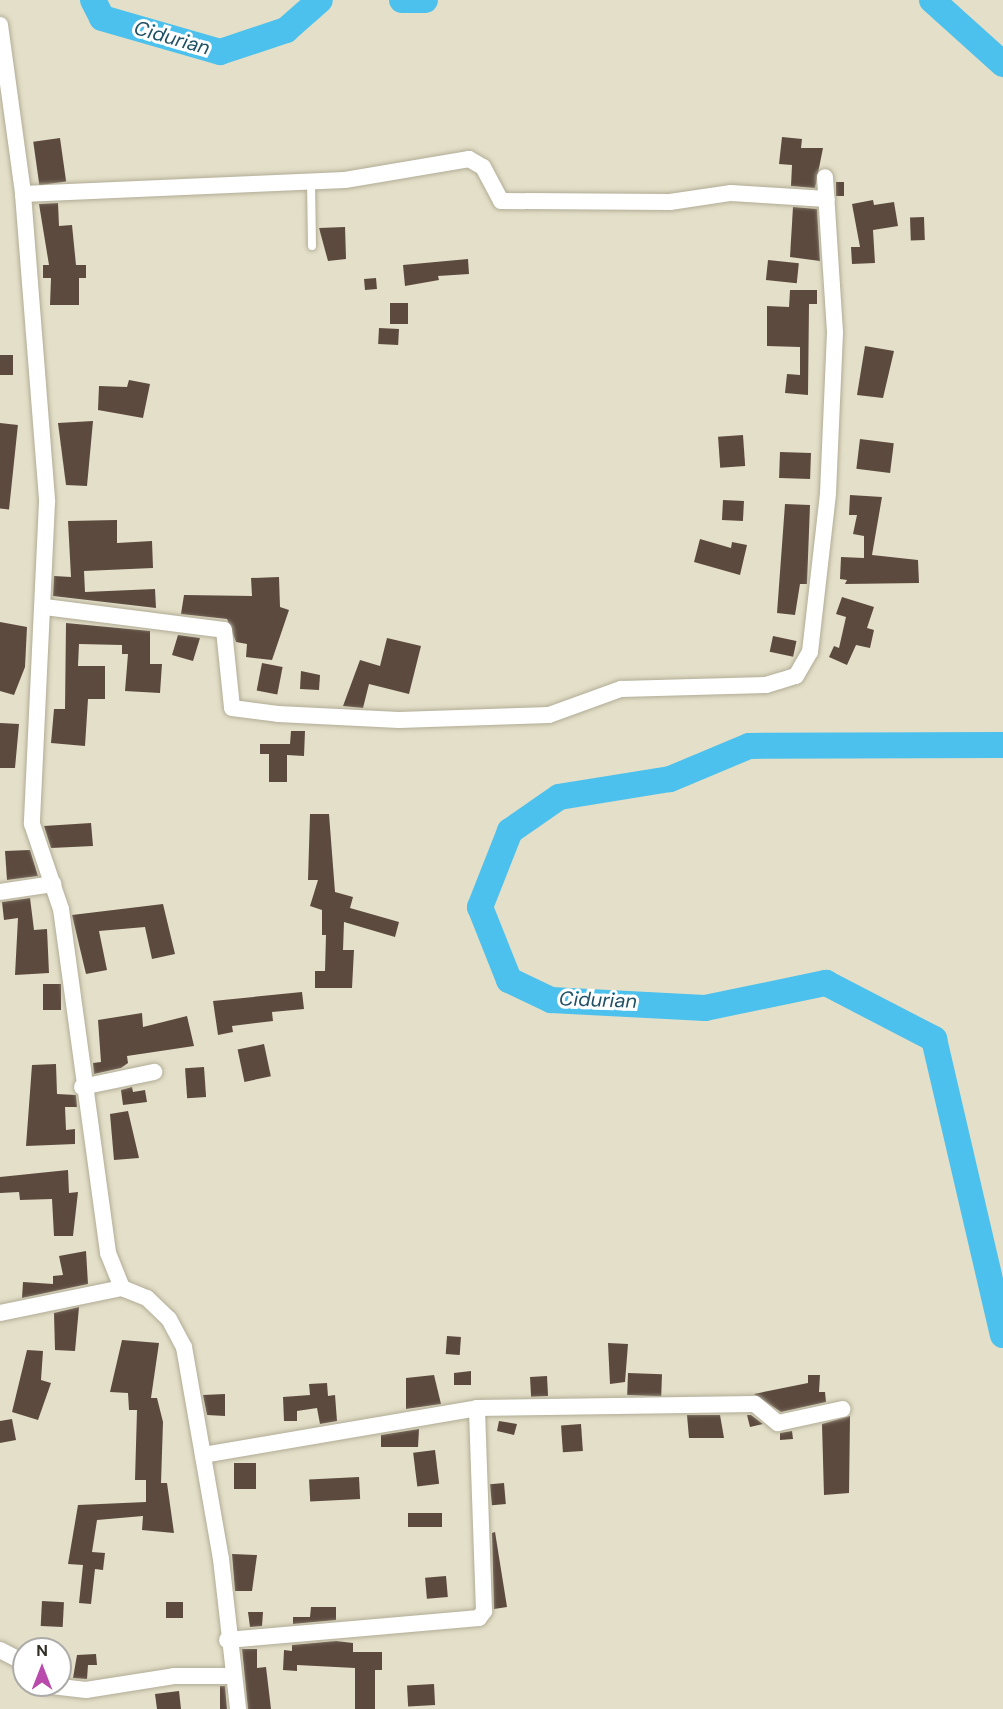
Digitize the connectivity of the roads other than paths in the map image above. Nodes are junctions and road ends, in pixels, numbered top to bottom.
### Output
1 (0, 26) edge
2 (3, 69) edge
3 (825, 177) dead end
4 (311, 182) junction
5 (23, 194) junction
6 (827, 199) junction
7 (312, 246) dead end
8 (45, 607) junction
9 (53, 884) junction
10 (0, 892) edge
11 (154, 1072) dead end
12 (82, 1087) junction
13 (122, 1288) junction
14 (0, 1313) edge
15 (477, 1408) junction
16 (843, 1409) dead end
17 (203, 1455) junction
18 (226, 1640) junction
19 (233, 1676) junction
20 (72, 1688) edge
21 (238, 1709) edge

1 - 2 street
2 - 5 street
3 - 6 street
4 - 5 street
4 - 6 street
4 - 7 lane
5 - 8 street
6 - 8 street
8 - 9 street
9 - 10 street
9 - 12 street
11 - 12 street
12 - 13 street
13 - 14 street
13 - 17 street
15 - 16 street
15 - 17 street
15 - 18 street
17 - 18 street
18 - 19 street
19 - 20 street
19 - 21 street

